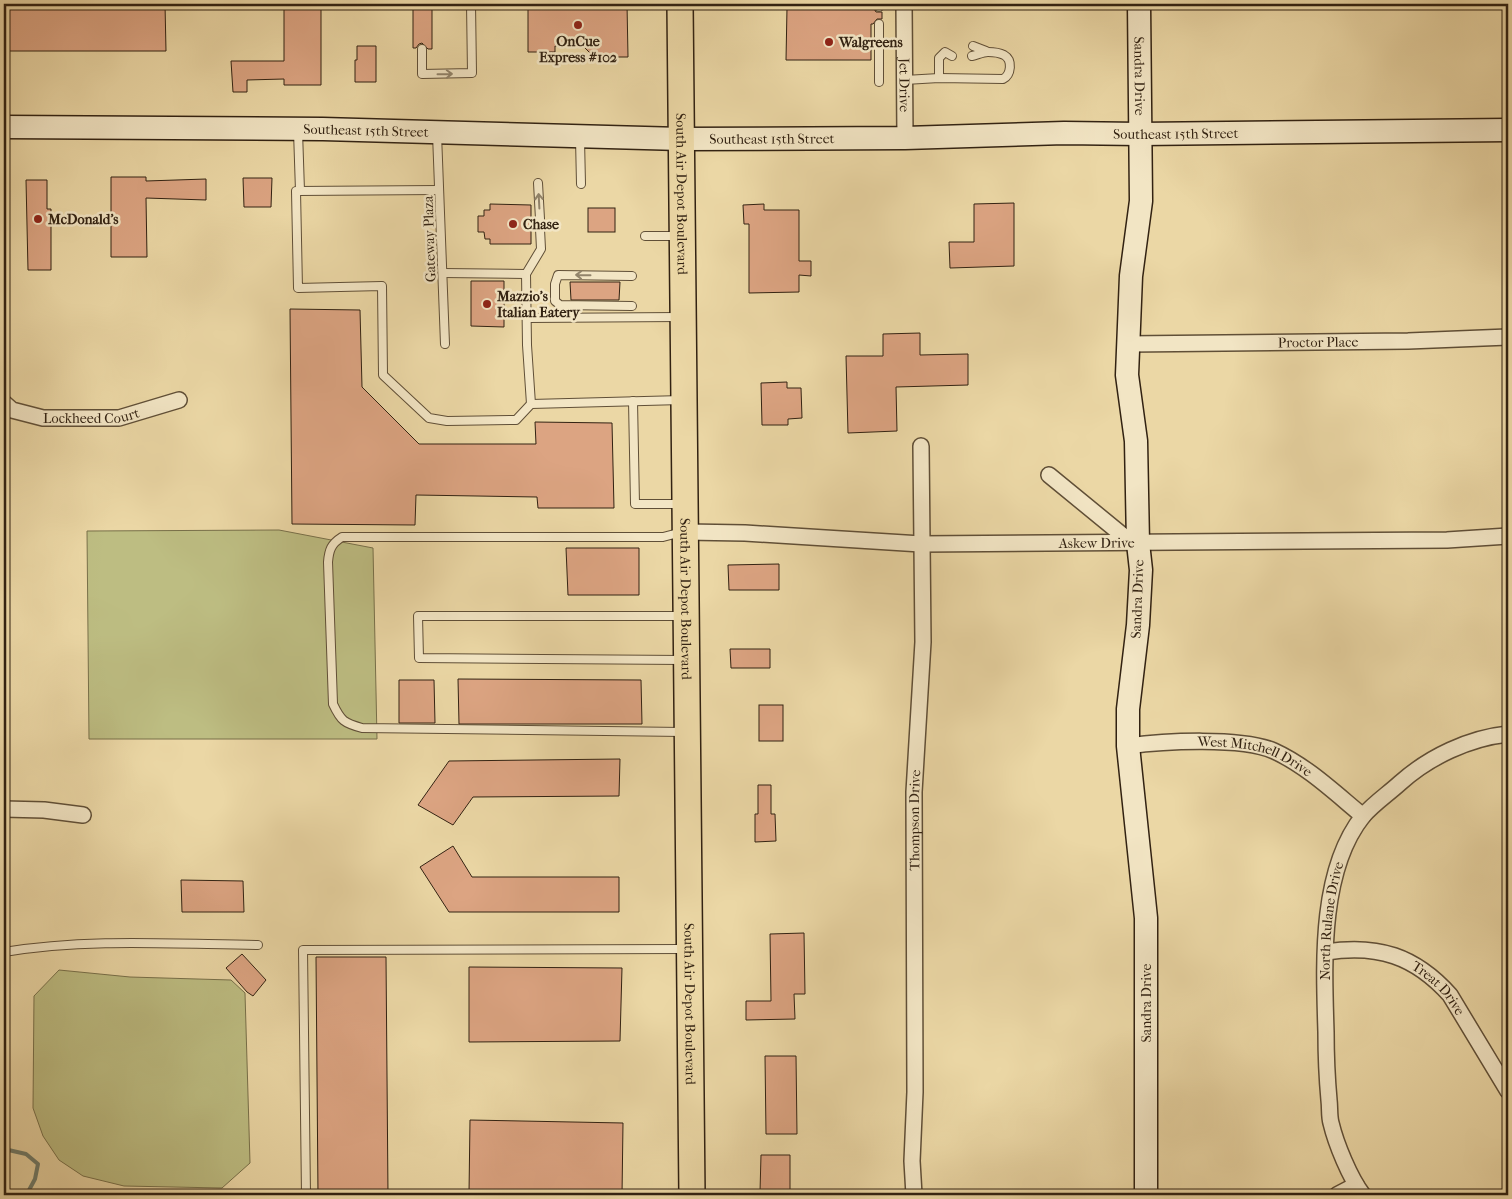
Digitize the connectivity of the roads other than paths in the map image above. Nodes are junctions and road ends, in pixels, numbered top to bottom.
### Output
1 (471, 4) edge
2 (680, 4) edge
3 (904, 4) edge
4 (1139, 4) edge
5 (879, 24) dead end
6 (953, 46) dead end
7 (973, 46) dead end
8 (422, 49) dead end
9 (986, 52) junction
10 (972, 56) dead end
11 (938, 78) junction
12 (905, 80) junction
13 (879, 82) dead end
14 (4, 127) edge
15 (298, 129) junction
16 (1508, 130) edge
17 (437, 132) junction
18 (1140, 134) junction
19 (580, 137) junction
20 (905, 138) junction
21 (681, 140) junction
22 (538, 183) dead end
23 (581, 184) dead end
24 (439, 190) junction
25 (300, 191) junction
26 (540, 219) dead end
27 (540, 229) dead end
28 (645, 236) dead end
29 (682, 236) junction
30 (443, 274) junction
31 (526, 274) junction
32 (632, 276) dead end
33 (632, 306) dead end
34 (682, 317) junction
35 (528, 318) junction
36 (1508, 337) edge
37 (444, 344) dead end
38 (1128, 344) junction
39 (179, 400) dead end
40 (684, 400) junction
41 (633, 401) junction
42 (4, 404) edge
43 (531, 404) junction
44 (921, 446) dead end
45 (1049, 475) dead end
46 (685, 504) junction
47 (686, 532) junction
48 (1508, 536) edge
49 (1135, 542) junction
50 (922, 544) junction
51 (687, 616) junction
52 (687, 660) junction
53 (688, 732) junction
54 (1508, 734) edge
55 (1128, 746) junction
56 (4, 806) edge
57 (83, 815) dead end
58 (1363, 816) junction
59 (258, 944) dead end
60 (690, 949) junction
61 (4, 952) edge
62 (1326, 952) junction
63 (1508, 1091) edge
64 (1359, 1190) edge
65 (306, 1195) edge
66 (692, 1195) edge
67 (914, 1195) edge
68 (1146, 1195) edge
69 (1337, 1195) edge

8 -> 1 lane
2 - 21 main road, South Air Depot Boulevard
3 - 12 street, Jet Drive
4 - 18 main road, Sandra Drive
5 - 13 lane
6 - 11 lane
7 - 9 lane
9 - 10 lane
9 - 11 lane
11 - 12 lane
12 - 20 street, Jet Drive
14 - 15 main road, Southeast 15th Street
15 - 17 main road, Southeast 15th Street
15 - 25 lane
16 - 18 main road, Southeast 15th Street
17 - 19 main road, Southeast 15th Street
17 - 24 lane, Gateway Plaza
18 - 20 main road, Southeast 15th Street
18 - 38 main road, Sandra Drive
19 - 21 main road, Southeast 15th Street
19 - 23 lane
20 - 21 main road, Southeast 15th Street
21 - 29 main road, South Air Depot Boulevard
26 -> 22 lane
24 - 25 lane
24 - 30 lane, Gateway Plaza
25 - 43 lane
27 - 31 lane
28 - 29 lane
29 - 34 main road, South Air Depot Boulevard
30 - 31 lane
30 - 37 lane, Gateway Plaza
31 - 35 lane
32 -> 33 lane
34 - 35 lane
34 - 40 main road, South Air Depot Boulevard
35 - 43 lane
36 - 38 street, Proctor Place
38 - 49 main road, Sandra Drive
39 - 42 street, Lockheed Court
40 - 41 lane
40 - 46 main road, South Air Depot Boulevard
41 - 43 lane
41 - 46 lane
44 - 50 street, Thompson Drive
45 - 49 street
46 - 47 main road, South Air Depot Boulevard
47 - 50 street, Askew Drive
47 - 51 main road, South Air Depot Boulevard
47 - 53 lane
48 - 49 street, Askew Drive
49 - 50 street, Askew Drive
49 - 55 main road, Sandra Drive
50 - 67 street, Thompson Drive
51 - 52 main road, South Air Depot Boulevard
51 - 52 lane
52 - 53 main road, South Air Depot Boulevard
53 - 60 main road, South Air Depot Boulevard
54 - 58 street, North Rulane Drive
55 - 58 street, West Mitchell Drive
55 - 68 main road, Sandra Drive
56 - 57 street
58 - 62 street, North Rulane Drive
59 - 61 lane
60 - 65 lane
60 - 66 main road, South Air Depot Boulevard
62 - 63 street, Treat Drive
62 - 64 street, North Rulane Drive
64 - 69 street

